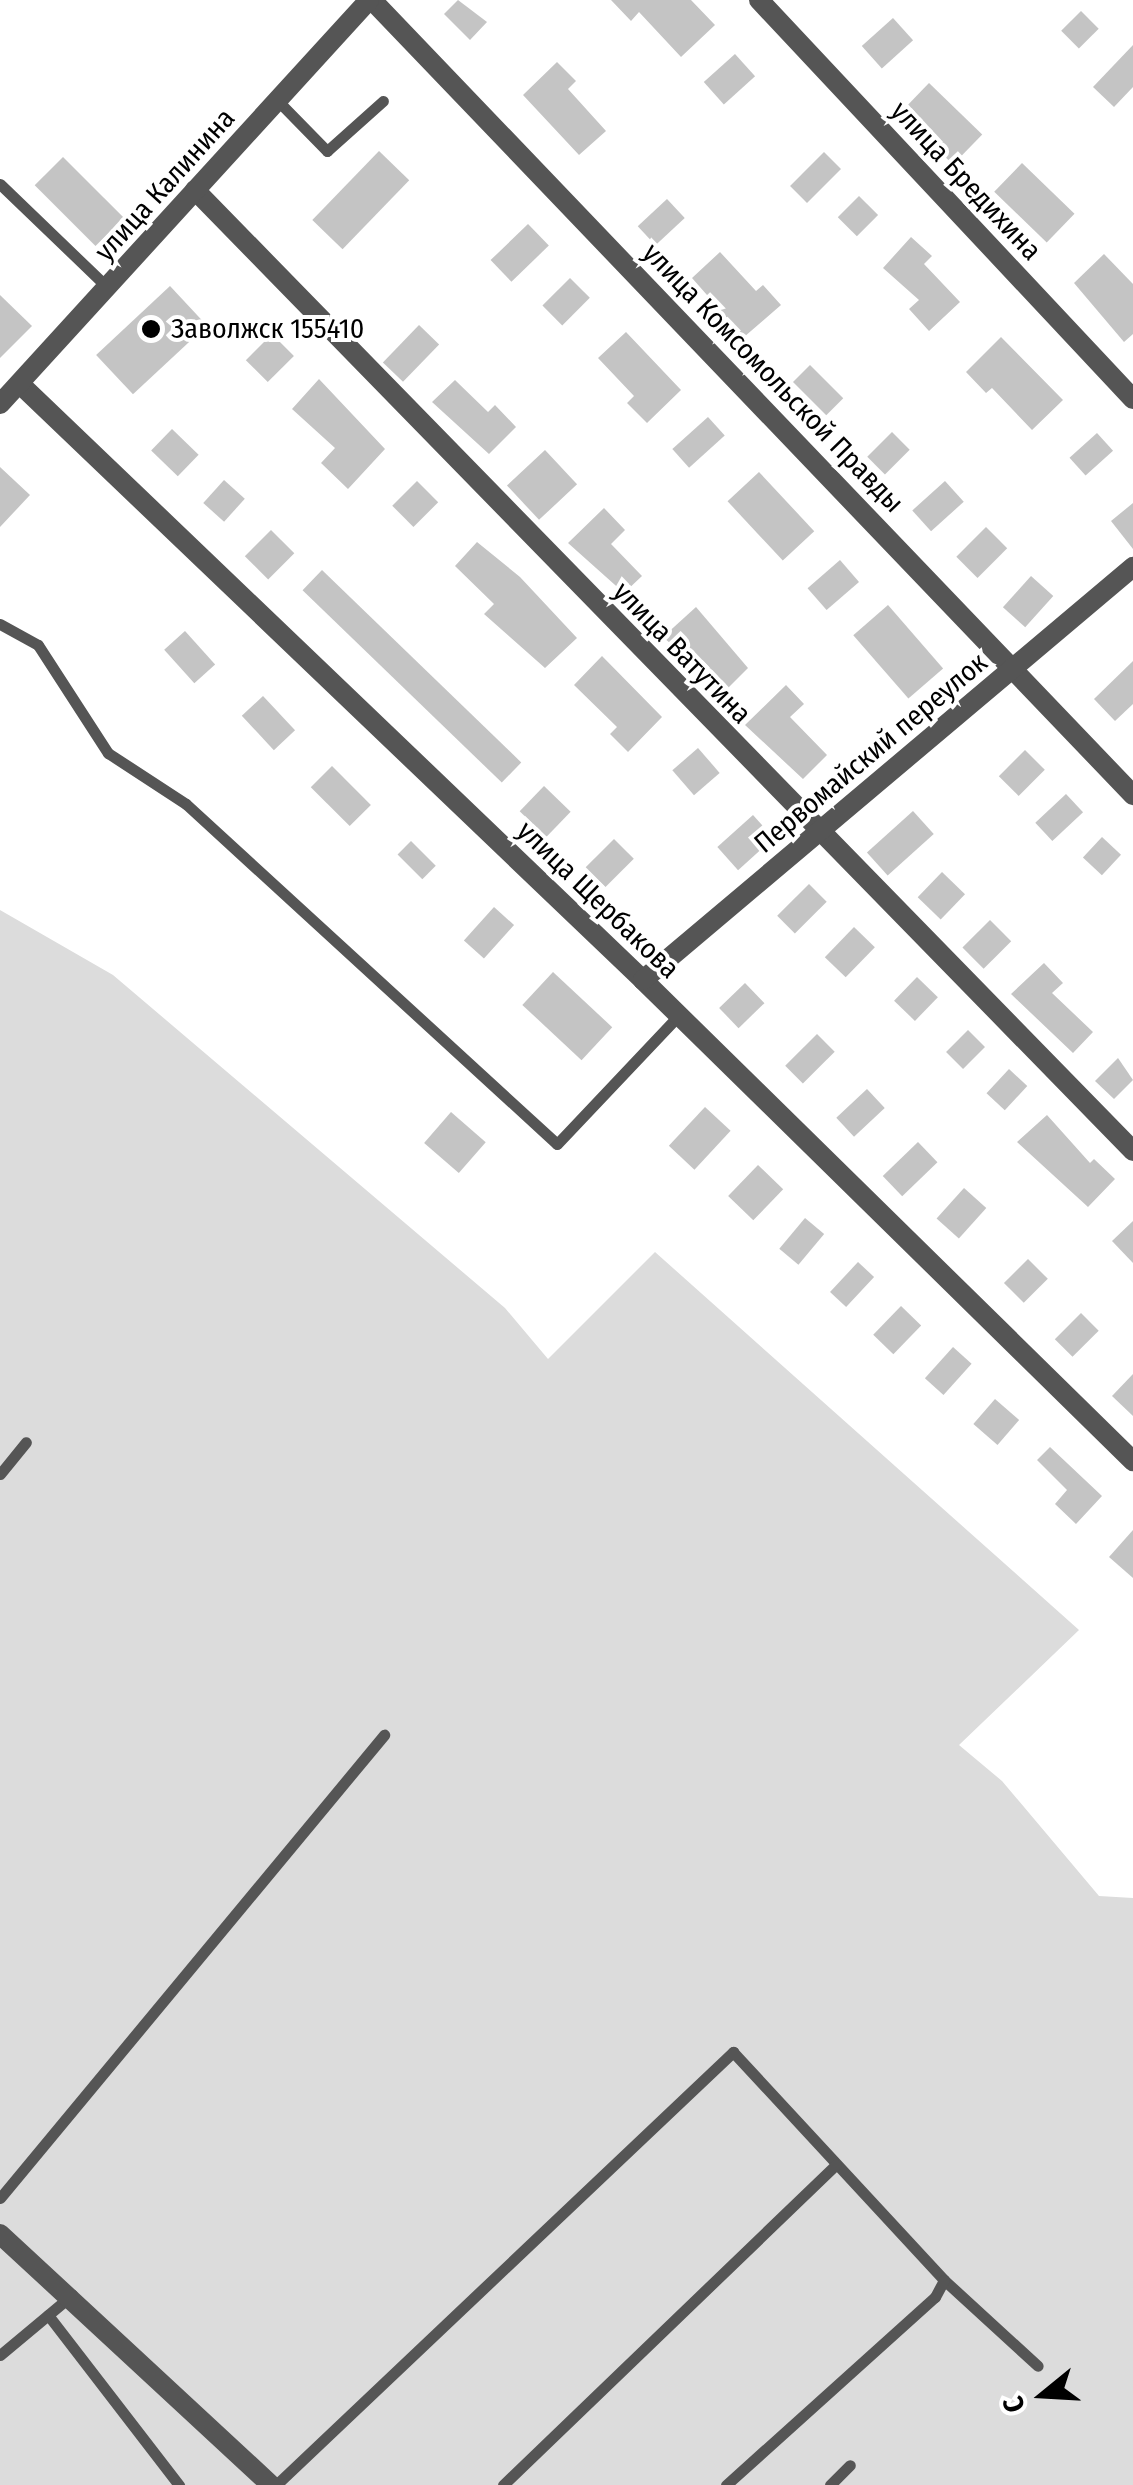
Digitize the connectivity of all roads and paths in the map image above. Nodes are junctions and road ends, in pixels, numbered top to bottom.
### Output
1 (370, 0) edge
2 (759, 0) edge
3 (278, 101) junction
4 (384, 101) dead end
5 (0, 184) edge
6 (195, 190) junction
7 (108, 288) junction
8 (20, 384) junction
9 (1133, 399) edge
10 (0, 404) edge
11 (1133, 567) edge
12 (0, 624) edge
13 (1014, 669) junction
14 (1133, 795) edge
15 (818, 833) junction
16 (643, 980) junction
17 (678, 1016) junction
18 (1133, 1151) edge
19 (26, 1442) dead end
20 (1133, 1462) edge
21 (0, 1474) edge
22 (384, 1735) dead end
23 (836, 2165) junction
24 (0, 2198) edge
25 (0, 2234) edge
26 (944, 2280) junction
27 (72, 2295) junction
28 (48, 2315) junction
29 (0, 2355) edge
30 (1038, 2366) dead end
31 (850, 2465) dead end
32 (178, 2485) edge
33 (274, 2485) edge
34 (503, 2485) edge
35 (726, 2485) edge
36 (830, 2485) edge

1 - 3 street, улица Калинина
1 - 13 street, улица Комсомольской Правды
2 - 9 street, улица Бредихина
3 - 4 lane
3 - 6 street, улица Калинина
5 - 7 lane
6 - 7 street, улица Калинина
6 - 15 street, улица Ватутина
7 - 8 street, улица Калинина
8 - 10 street, улица Калинина
8 - 16 street, улица Щербакова
11 - 13 street, Первомайский переулок
12 - 17 lane
13 - 14 street, улица Комсомольской Правды
13 - 15 street, Первомайский переулок
15 - 16 street, Первомайский переулок
15 - 18 street, улица Ватутина
16 - 17 street, улица Щербакова
17 - 20 street, улица Щербакова
19 - 21 lane
22 - 24 lane
23 - 26 lane
23 - 33 lane
23 - 34 lane
25 - 27 street
26 - 30 lane
26 - 35 lane
27 - 28 lane
27 - 33 street
28 - 29 lane
28 - 32 lane
31 - 36 lane

